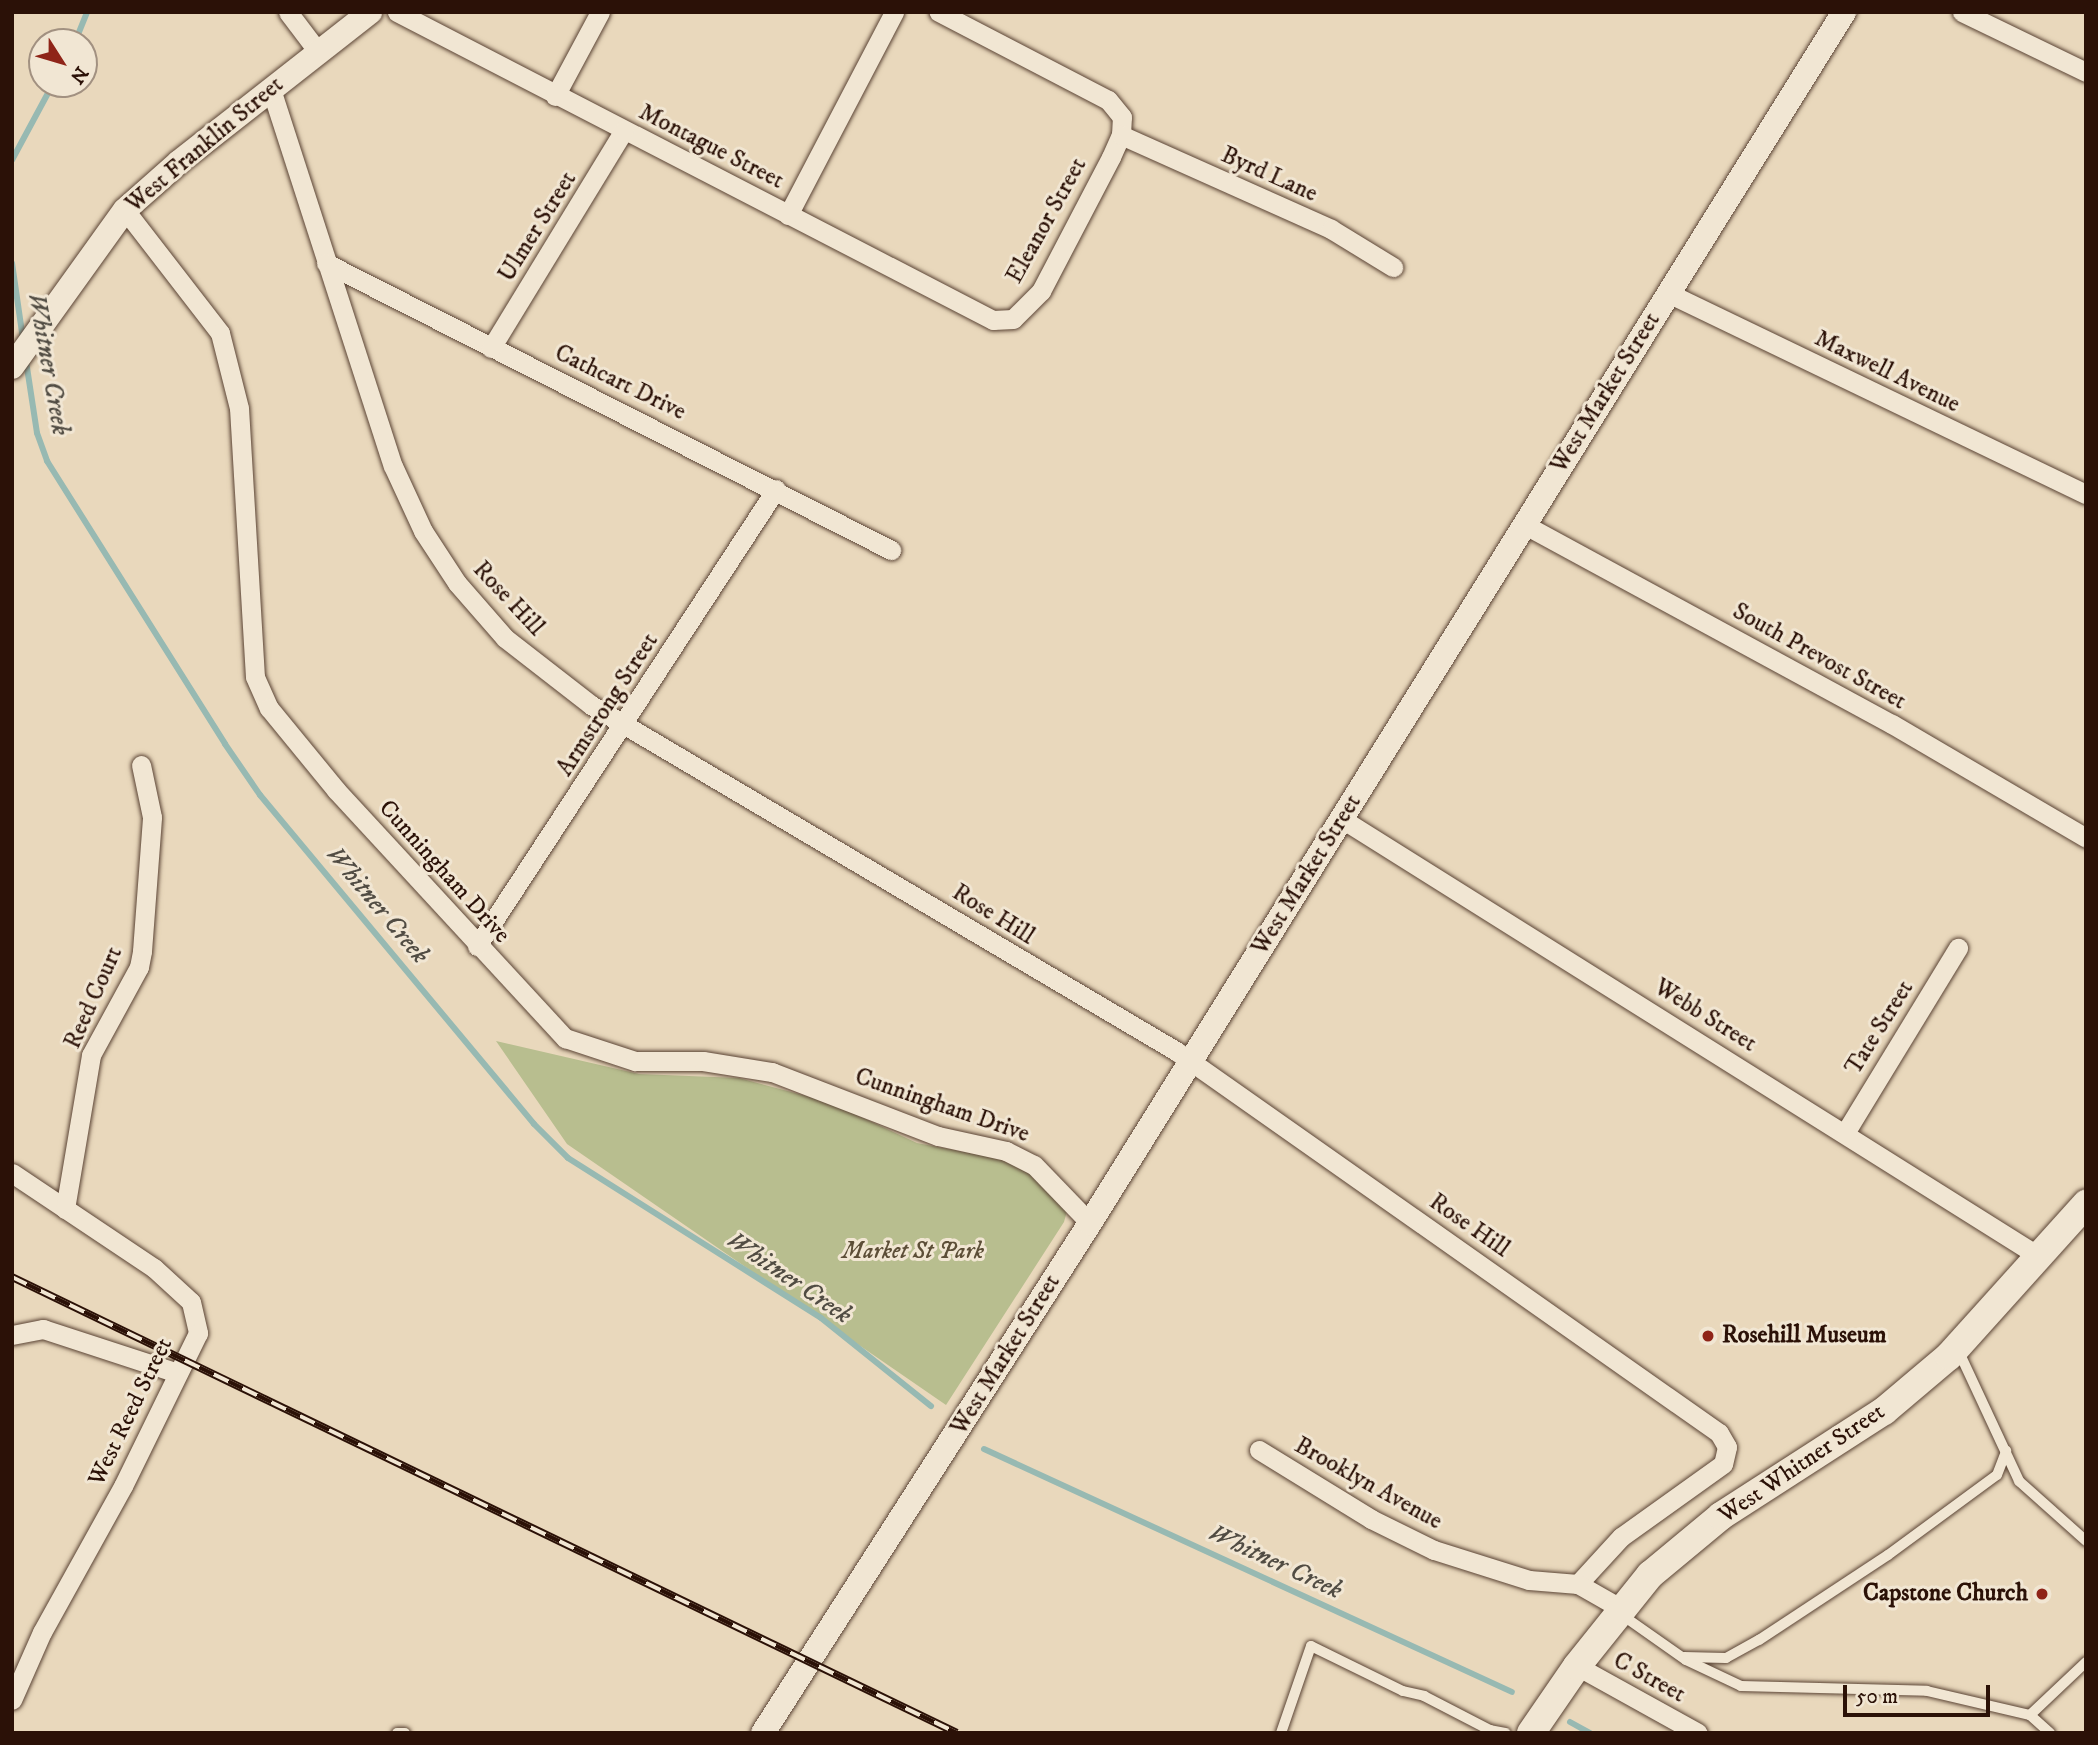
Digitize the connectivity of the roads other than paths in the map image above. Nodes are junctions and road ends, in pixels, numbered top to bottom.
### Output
1 (288, 12) edge
2 (370, 12) edge
3 (397, 12) edge
4 (600, 12) edge
5 (894, 12) edge
6 (939, 12) edge
7 (1844, 12) edge
8 (1962, 12) edge
9 (319, 52) junction
10 (2086, 72) edge
11 (271, 89) junction
12 (555, 96) junction
13 (624, 130) junction
14 (1121, 135) junction
15 (125, 210) junction
16 (788, 215) junction
17 (326, 263) junction
18 (1393, 267) dead end
19 (1668, 293) junction
20 (1004, 320) joint
21 (491, 348) junction
22 (15, 363) edge
23 (776, 489) junction
24 (2086, 494) edge
25 (1525, 525) junction
26 (891, 550) dead end
27 (625, 725) junction
28 (141, 765) dead end
29 (1342, 819) junction
30 (2086, 838) edge
31 (477, 946) junction
32 (1958, 948) dead end
33 (1191, 1061) junction
34 (1845, 1133) junction
35 (12, 1173) edge
36 (2086, 1204) edge
37 (65, 1209) junction
38 (1090, 1223) junction
39 (2040, 1256) junction
40 (12, 1335) edge
41 (1957, 1348) junction
42 (178, 1373) junction
43 (1259, 1450) dead end
44 (2006, 1451) junction
45 (2086, 1541) edge
46 (1578, 1584) junction
47 (1620, 1611) junction
48 (1681, 1656) junction
49 (2086, 1662) edge
50 (1577, 1666) junction
51 (12, 1700) edge
52 (2030, 1716) junction
53 (1489, 1731) edge
54 (397, 1733) edge
55 (405, 1733) edge
56 (763, 1733) edge
57 (1281, 1733) edge
58 (1506, 1733) edge
59 (1531, 1733) edge
60 (1698, 1733) edge
61 (2050, 1733) edge

1 - 9 street
2 - 9 street, West Franklin Street
3 - 12 street, Montague Street
4 - 12 street
5 - 16 street
6 - 14 street
7 - 19 street, West Market Street
8 - 10 street
9 - 11 street, West Franklin Street
11 - 15 street, West Franklin Street
11 - 17 street, Rose Hill
12 - 13 street, Montague Street
13 - 16 street, Montague Street
13 - 21 street, Ulmer Street
14 - 18 street, Byrd Lane
14 - 20 street, Eleanor Street
15 - 22 street, West Franklin Street
15 - 31 street, Cunningham Drive
16 - 20 street, Montague Street
17 - 21 street, Cathcart Drive
17 - 27 street, Rose Hill
19 - 24 street, Maxwell Avenue
19 - 25 street, West Market Street
21 - 23 street, Cathcart Drive
23 - 26 street, Cathcart Drive
23 - 27 street, Armstrong Street
25 - 29 street, West Market Street
25 - 30 street, South Prevost Street
27 - 31 street, Armstrong Street
27 - 33 street, Rose Hill
28 - 37 street, Reed Court
29 - 33 street, West Market Street
29 - 34 street, Webb Street
31 - 38 street, Cunningham Drive
32 - 34 street, Tate Street
33 - 38 street, West Market Street
33 - 46 street, Rose Hill
34 - 39 street, Webb Street
35 - 37 street, West Reed Street
36 - 39 main road, West Whitner Street
37 - 42 street, West Reed Street
38 - 56 street, West Market Street
39 - 41 main road, West Whitner Street
40 - 42 street
41 - 44 lane
41 - 47 main road, West Whitner Street
42 - 51 street, West Reed Street
43 - 46 street, Brooklyn Avenue
44 - 45 lane
44 - 48 lane
46 - 47 street
47 - 48 lane
47 - 50 main road, West Whitner Street
48 - 52 lane
49 - 52 lane
50 - 59 main road, West Whitner Street
50 - 60 street, C Street
52 - 61 lane
53 - 57 lane
53 - 58 lane
54 - 55 lane

